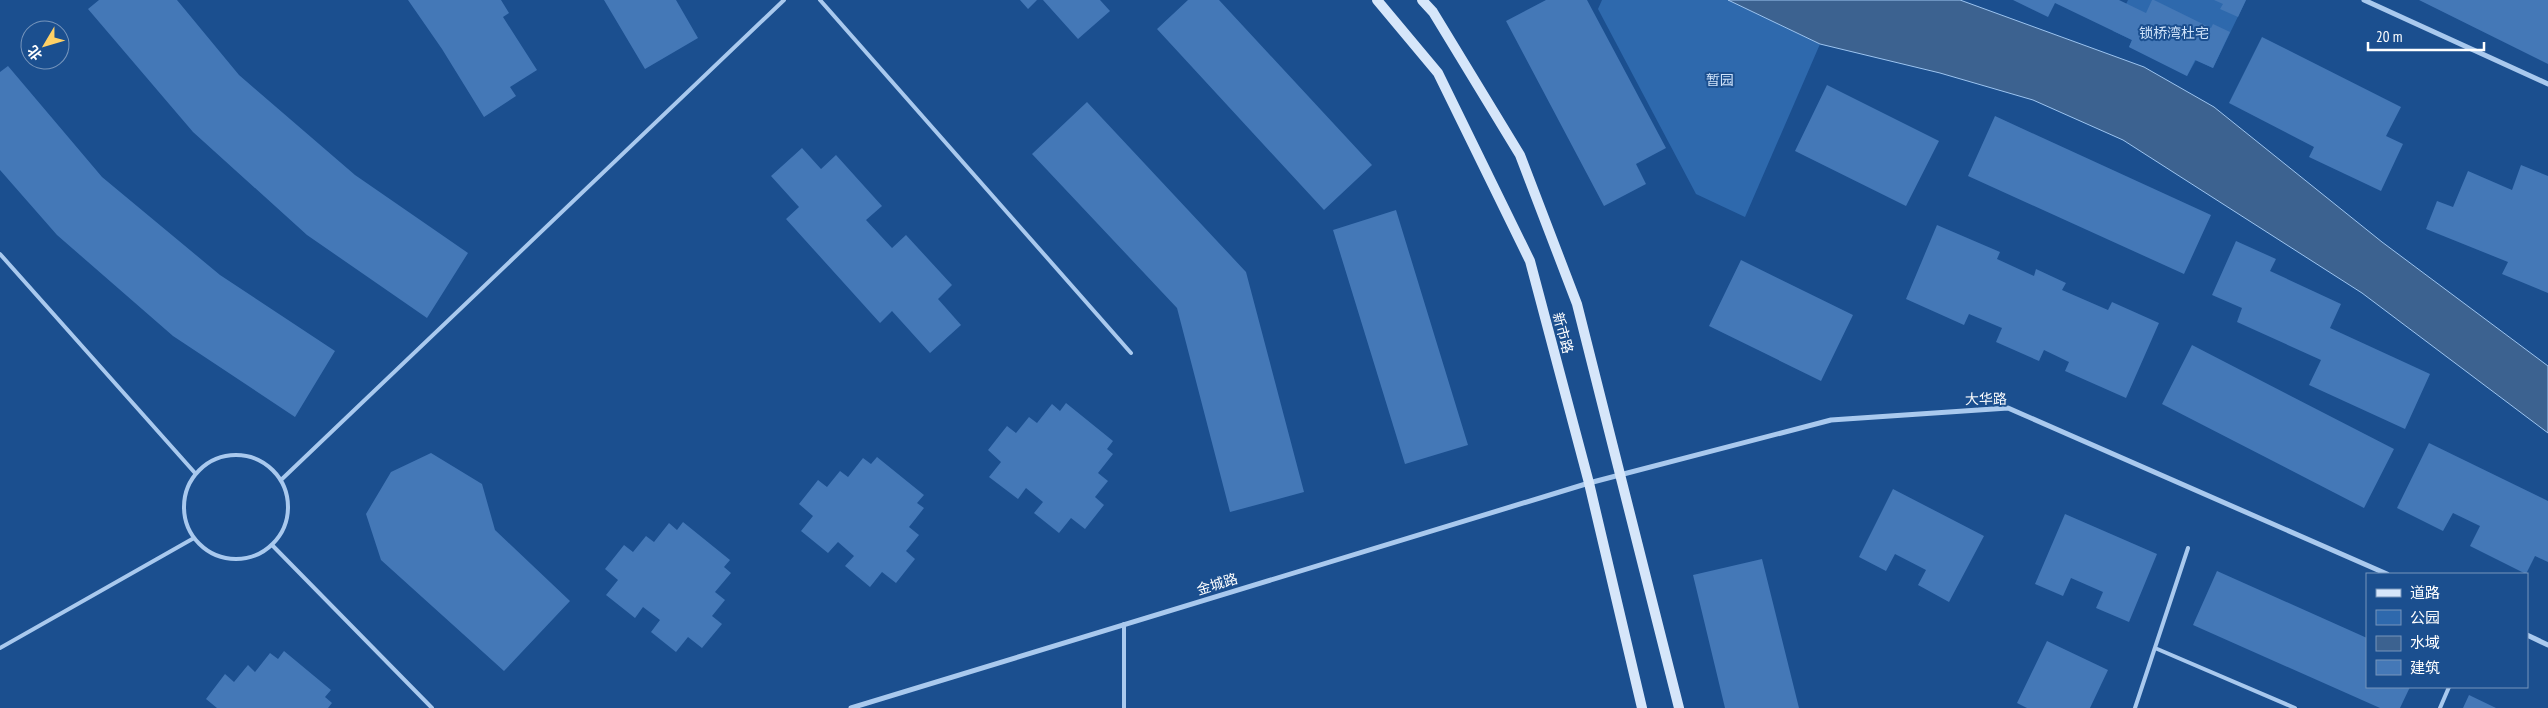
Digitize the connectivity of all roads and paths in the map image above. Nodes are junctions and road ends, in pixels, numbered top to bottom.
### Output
1 (784, 0) edge
2 (820, 0) edge
3 (1377, 0) edge
4 (1422, 0) edge
5 (2364, 0) edge
6 (2548, 84) edge
7 (0, 254) edge
8 (1131, 353) dead end
9 (195, 473) junction
10 (1620, 475) junction
11 (281, 480) junction
12 (1589, 483) junction
13 (194, 538) junction
14 (272, 545) junction
15 (2188, 548) dead end
16 (2386, 573) edge
17 (1124, 624) junction
18 (2528, 635) edge
19 (2548, 645) edge
20 (0, 648) edge
21 (2155, 648) junction
22 (2449, 688) edge
23 (432, 708) edge
24 (852, 708) edge
25 (1124, 708) edge
26 (1642, 708) edge
27 (1679, 708) edge
28 (2135, 708) edge
29 (2295, 708) edge
30 (2440, 708) edge

1 - 11 lane
2 - 8 lane
3 - 12 street, 新市路
4 - 10 street, 新市路
5 - 6 street
7 - 9 lane
9 - 11 lane
9 - 13 lane
10 - 12 street, 大华路
10 - 16 street, 大华路
10 - 27 street, 新市路
11 - 14 lane
12 - 17 street, 金城路
12 - 26 street, 新市路
13 - 14 lane
13 - 20 lane
14 - 23 lane
15 - 21 lane
17 - 24 street, 金城路
17 - 25 lane
18 - 19 street
21 - 28 lane
21 - 29 lane
22 - 30 lane

